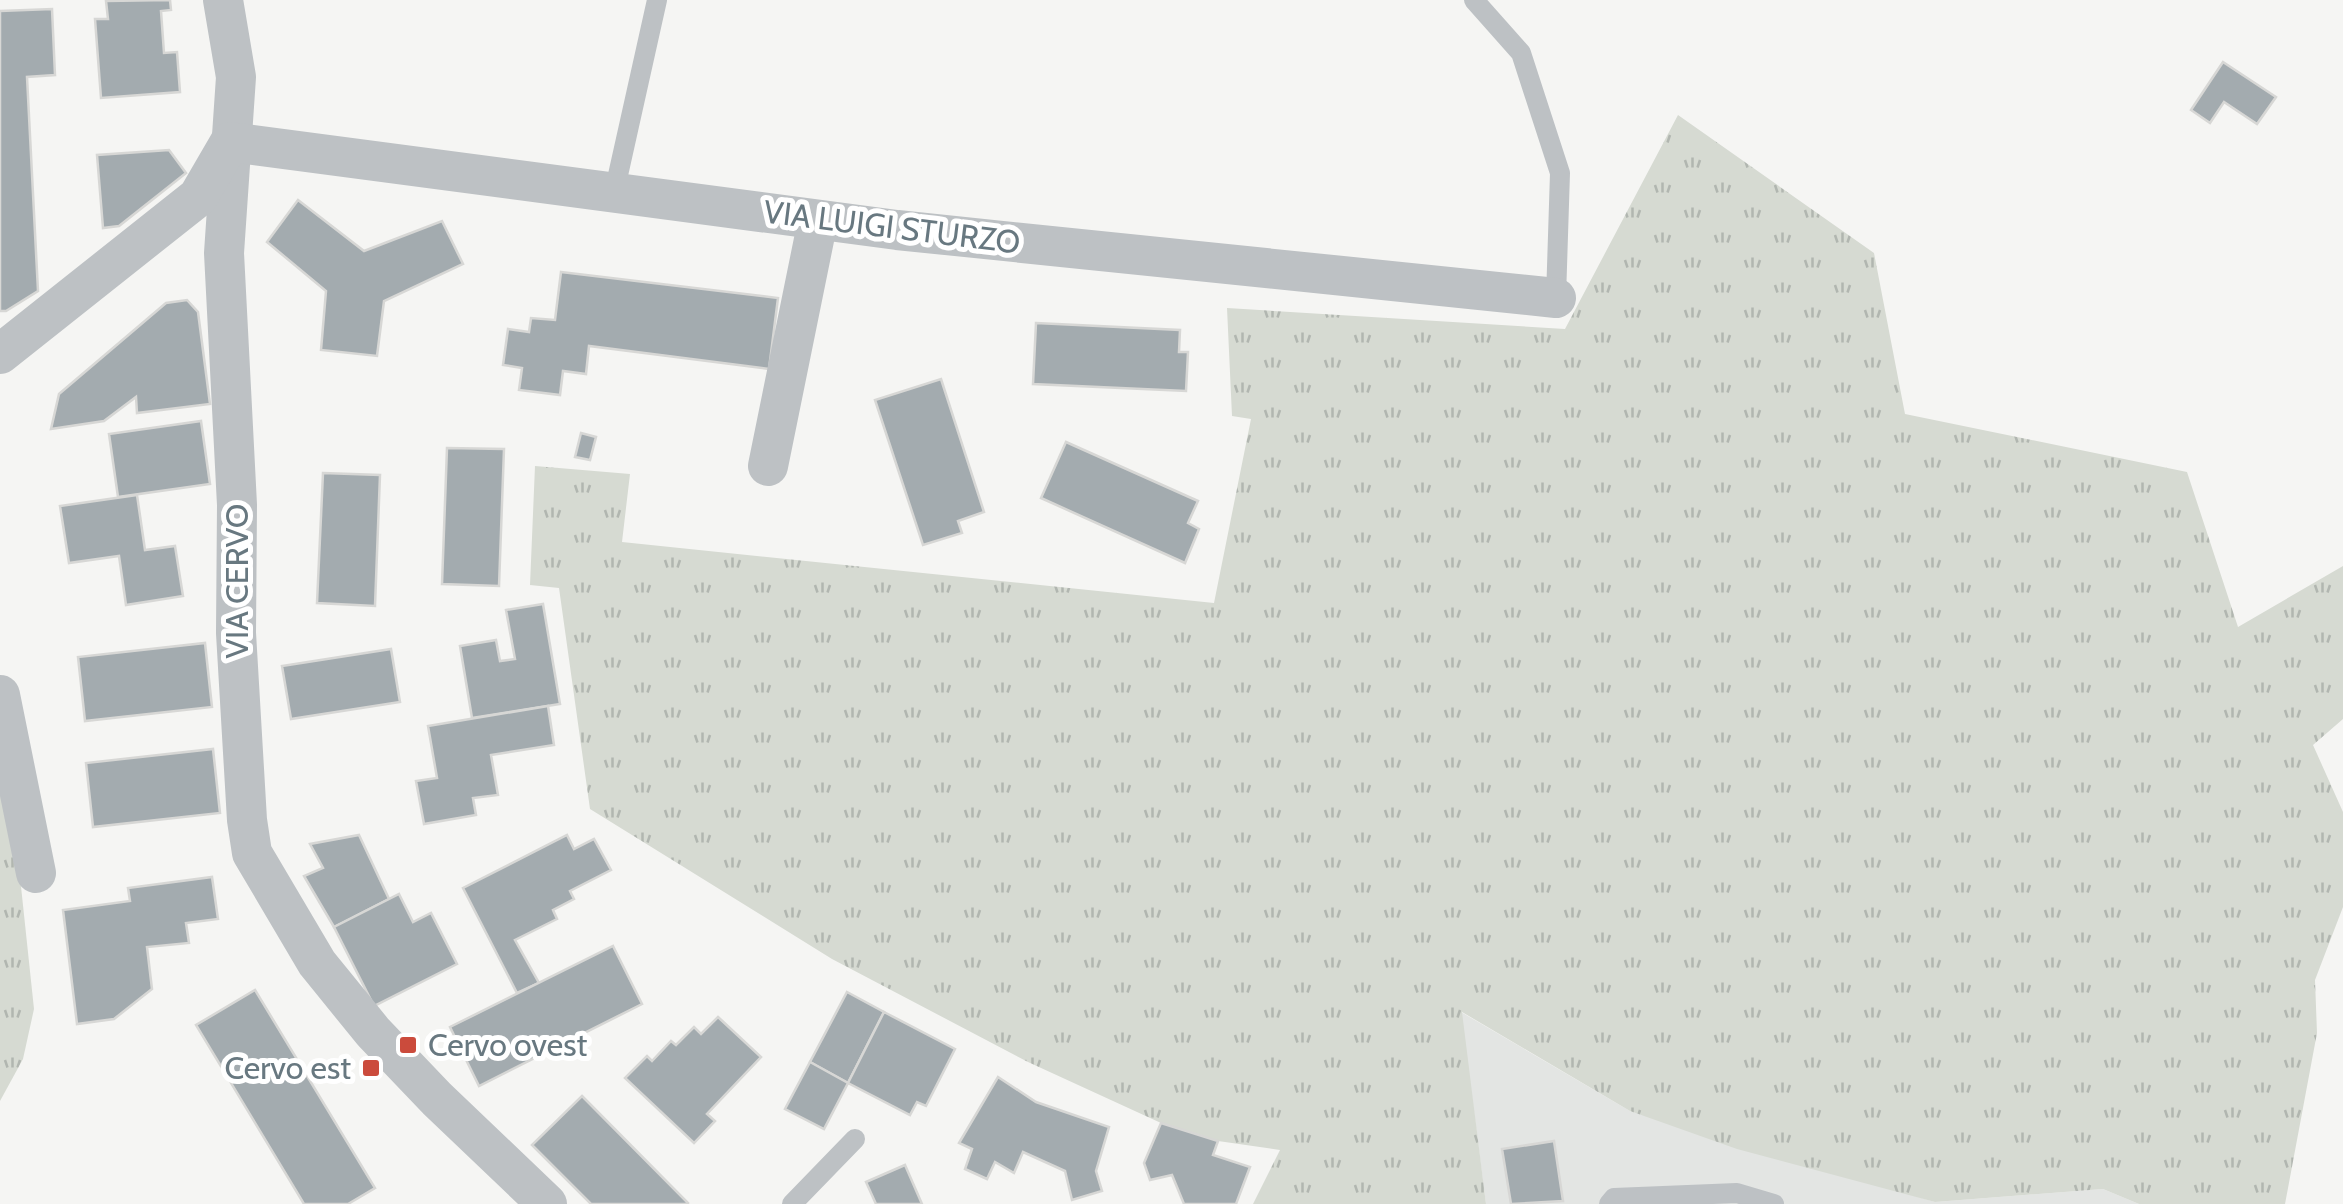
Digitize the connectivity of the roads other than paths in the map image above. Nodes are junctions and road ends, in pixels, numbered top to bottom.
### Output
1 (223, 0) edge
2 (656, 0) edge
3 (1474, 0) edge
4 (230, 142) junction
5 (614, 192) junction
6 (818, 220) junction
7 (1556, 298) joint
8 (0, 354) edge
9 (768, 466) dead end
10 (0, 695) edge
11 (36, 873) dead end
12 (437, 1099) junction
13 (854, 1139) dead end
14 (506, 1204) edge
15 (547, 1204) edge
16 (792, 1204) edge
17 (1609, 1204) edge
18 (1774, 1204) edge

1 - 4 street, VIA CERVO
2 - 5 lane
3 - 7 lane
4 - 5 street, VIA LUIGI STURZO
4 - 8 street
4 - 12 street, VIA CERVO
5 - 6 street, VIA LUIGI STURZO
6 - 7 street, VIA LUIGI STURZO
6 - 9 street
10 - 11 street
12 - 14 street
12 - 15 street
13 - 16 lane
17 - 18 lane

